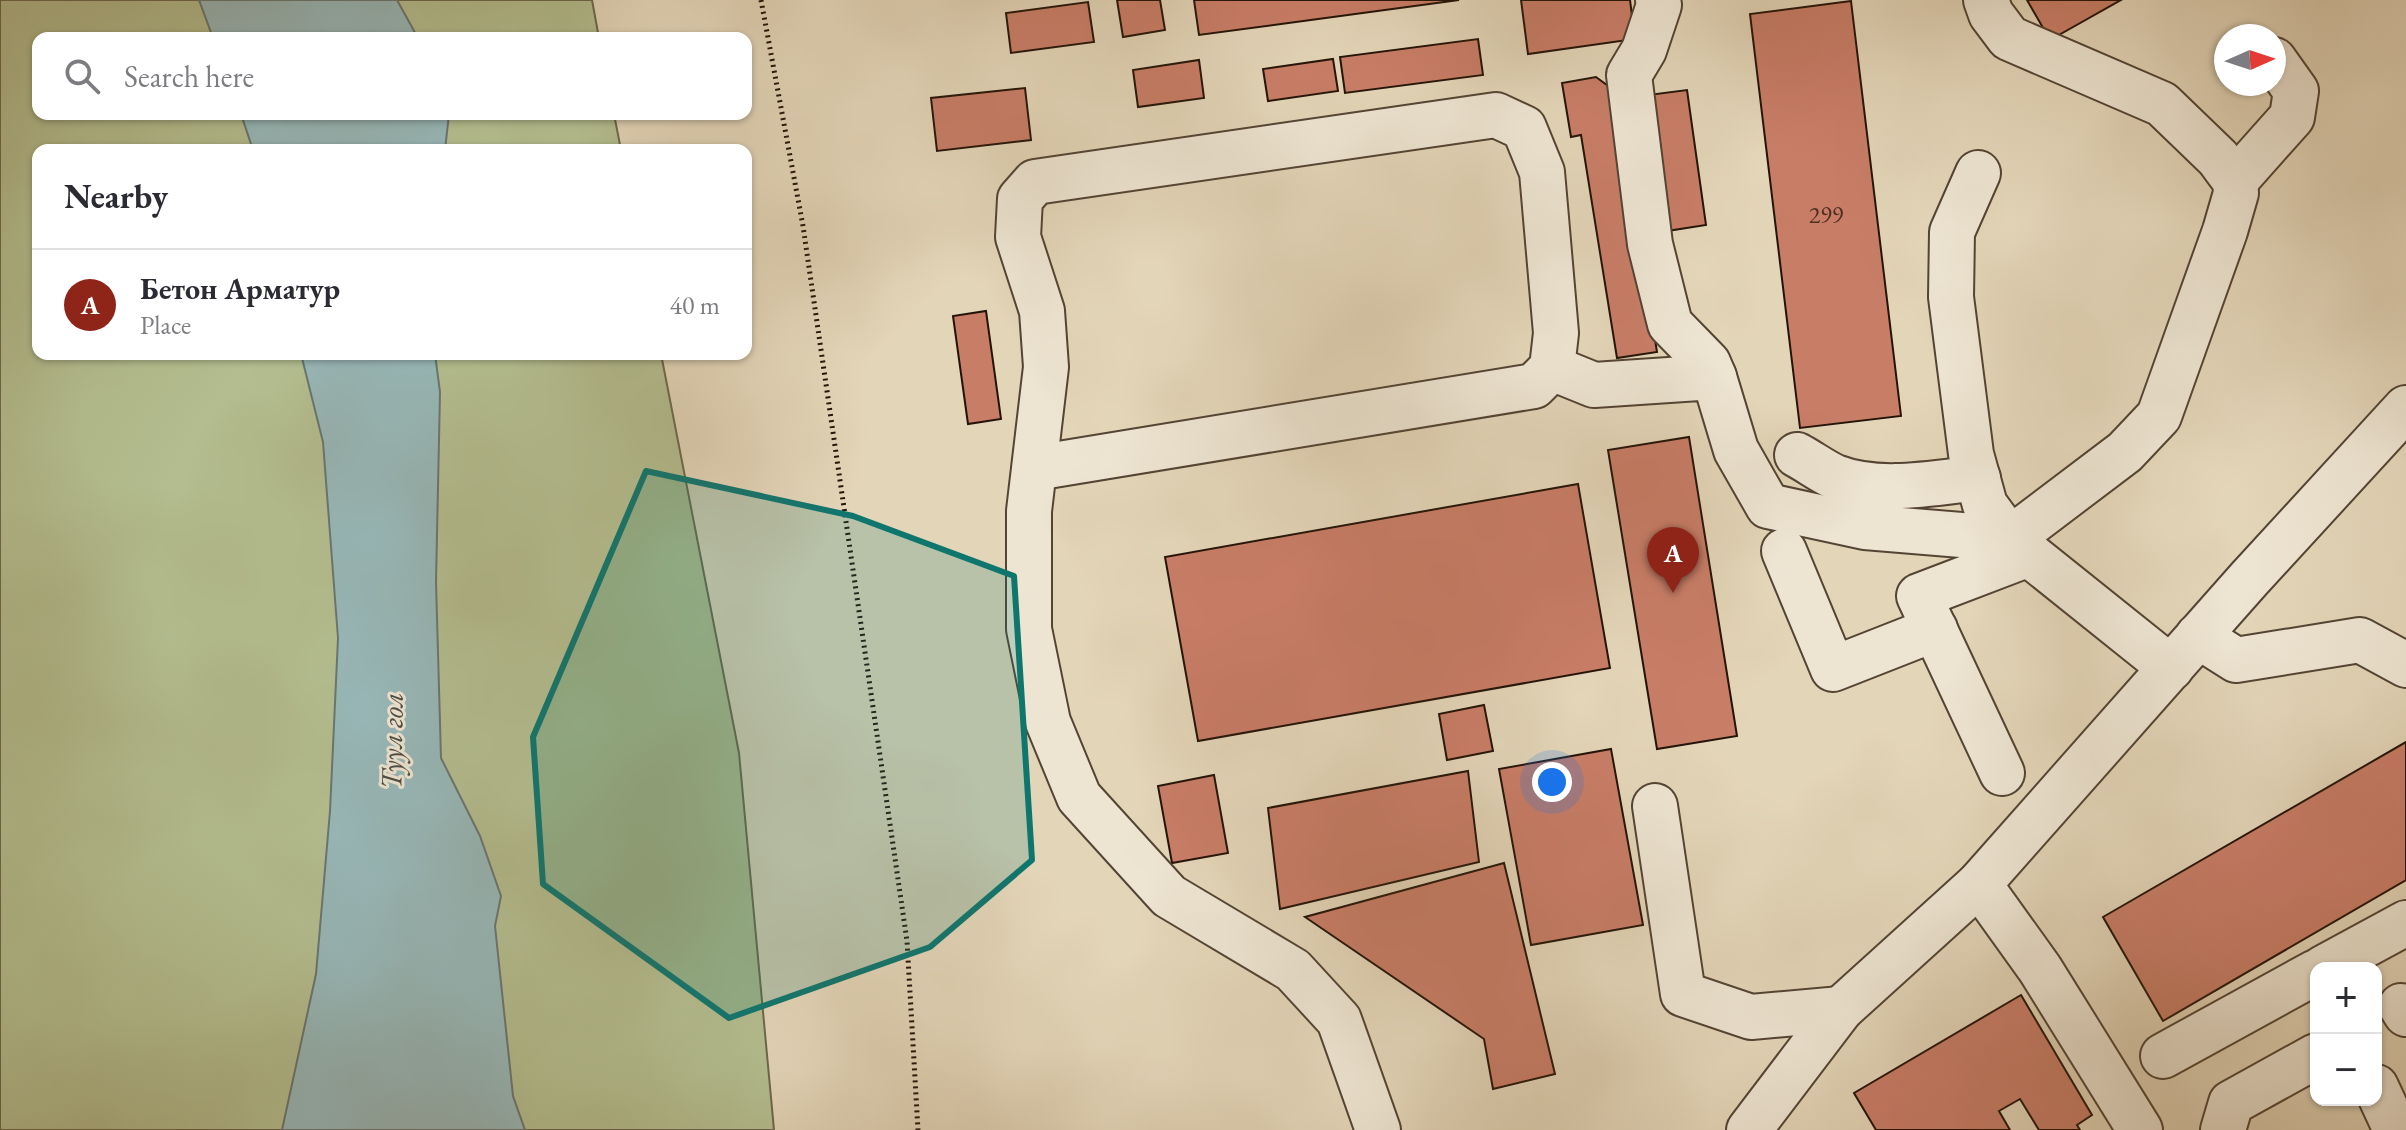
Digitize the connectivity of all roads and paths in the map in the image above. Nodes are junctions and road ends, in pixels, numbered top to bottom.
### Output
1 (761, 0) edge
2 (1658, 0) edge
3 (1986, 0) edge
4 (2286, 77) edge
5 (1978, 173) dead end
6 (2235, 181) junction
7 (1552, 368) junction
8 (1714, 377) junction
9 (2406, 408) edge
10 (1797, 455) dead end
11 (1035, 468) junction
12 (1978, 478) junction
13 (2020, 546) junction
14 (1784, 551) dead end
15 (1935, 629) junction
16 (2406, 637) edge
17 (2360, 640) junction
18 (2184, 652) junction
19 (2406, 665) edge
20 (2002, 773) dead end
21 (1655, 806) dead end
22 (1979, 884) junction
23 (2406, 923) edge
24 (2334, 962) edge
25 (2310, 975) edge
26 (1841, 1009) junction
27 (2163, 1056) dead end
28 (2310, 1059) edge
29 (2382, 1100) edge
30 (918, 1130) edge
31 (1378, 1130) edge
32 (1749, 1130) edge
33 (2140, 1130) edge
34 (2223, 1130) edge
35 (2396, 1130) edge

1 - 30 path
2 - 8 street
3 - 6 street
4 - 6 street
5 - 12 street
6 - 13 street
7 - 8 street
7 - 11 street
7 - 11 street
8 - 13 street
9 - 18 street
10 - 12 street
11 - 31 street
12 - 13 street
13 - 15 street
13 - 18 street
14 - 15 street
15 - 20 street
16 - 17 street
17 - 18 street
17 - 19 street
18 - 22 street
21 - 26 street
22 - 26 street
22 - 33 street
23 - 24 street
25 - 27 street
26 - 32 street
28 - 34 street
29 - 35 street

